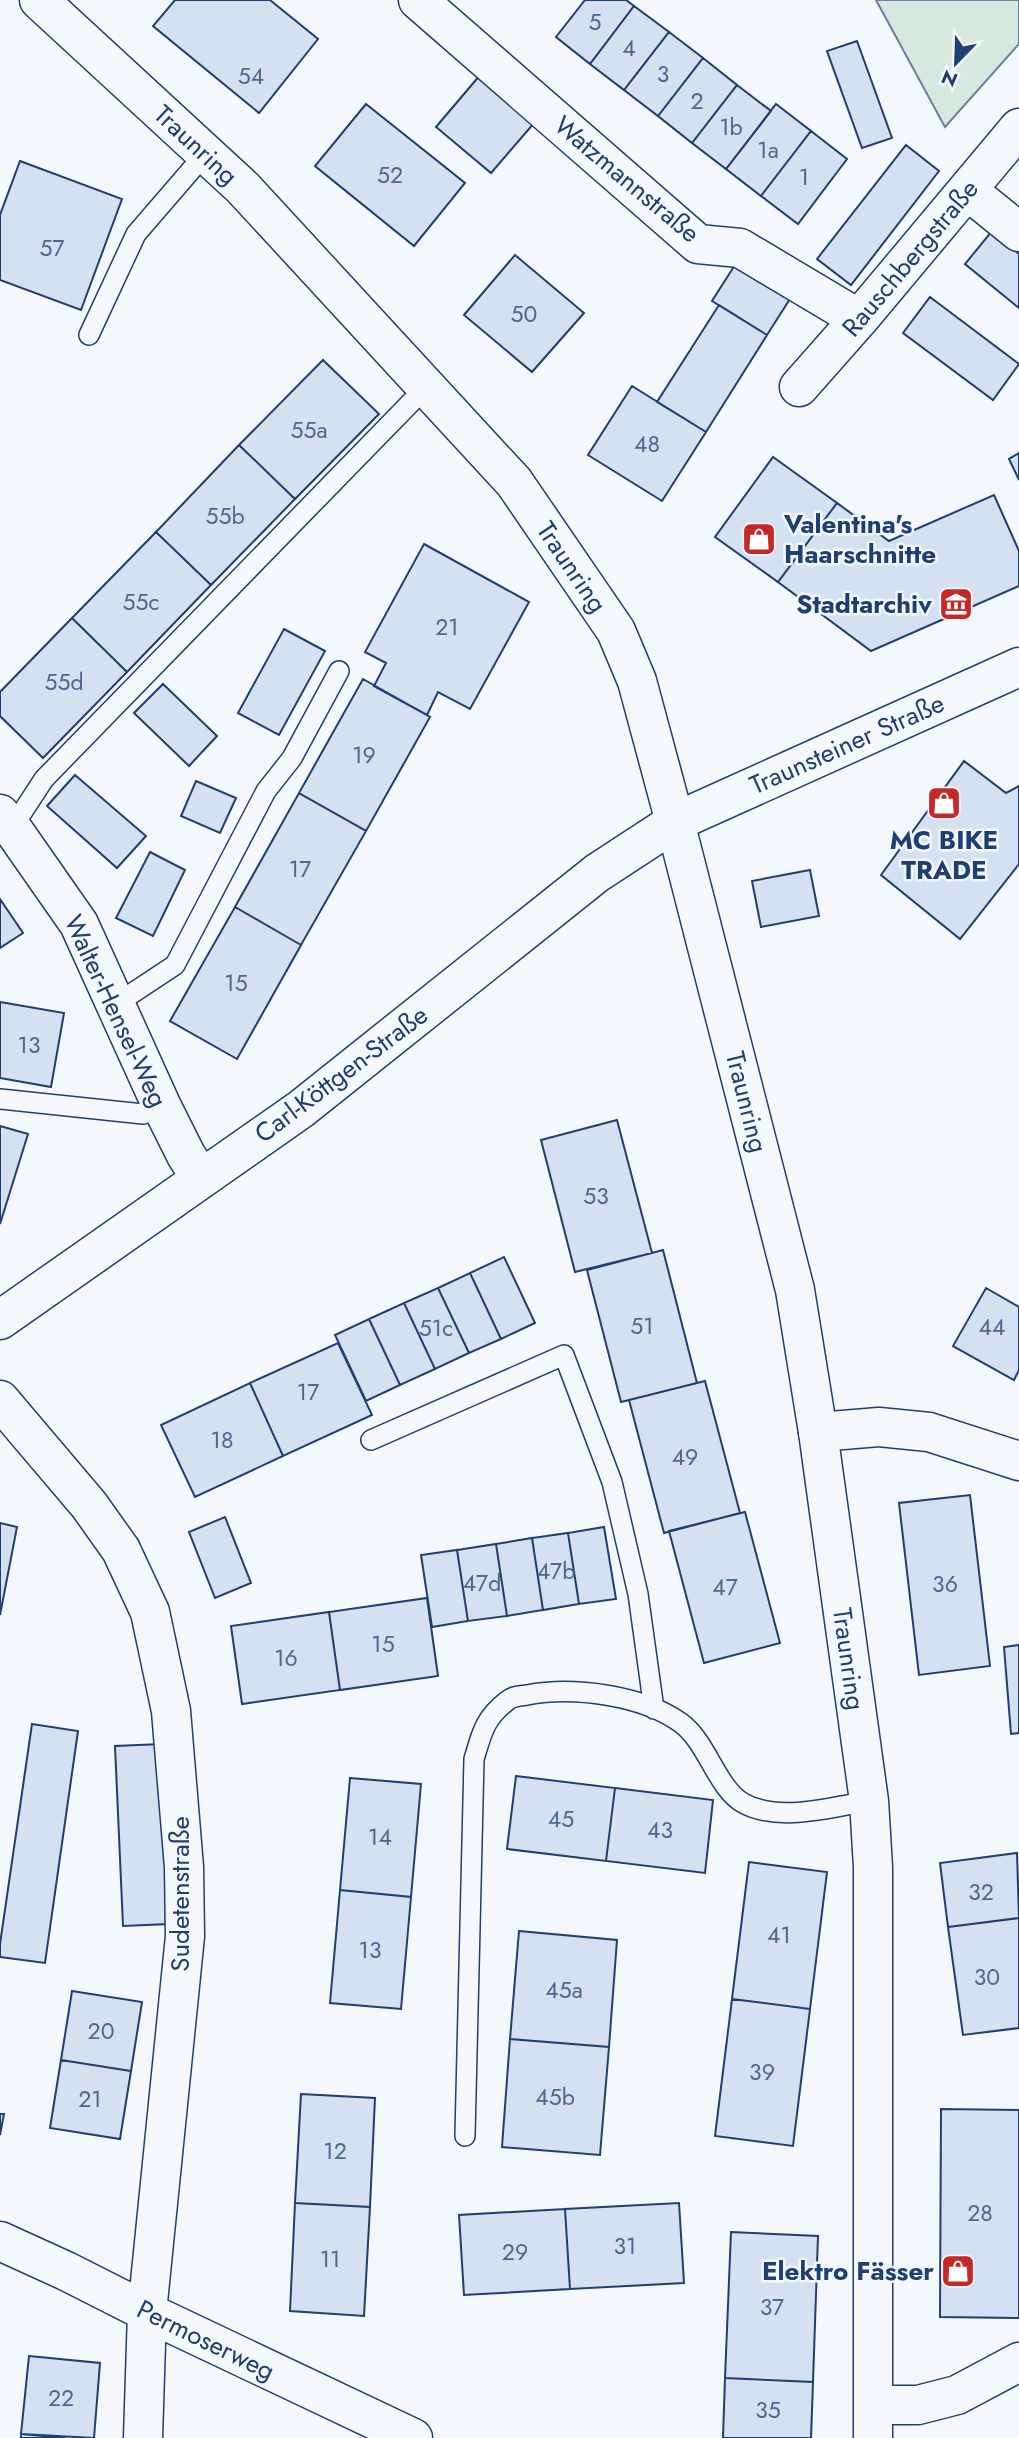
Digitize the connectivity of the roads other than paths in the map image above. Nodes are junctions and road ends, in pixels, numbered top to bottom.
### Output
1 (39, 0) edge
2 (418, 0) edge
3 (1019, 128) edge
4 (205, 154) junction
5 (967, 190) junction
6 (1019, 232) edge
7 (859, 319) junction
8 (89, 335) dead end
9 (426, 387) junction
10 (799, 387) dead end
11 (1019, 667) edge
12 (339, 671) dead end
13 (6, 821) edge
14 (675, 821) junction
15 (116, 1004) junction
16 (0, 1099) edge
17 (162, 1107) junction
18 (201, 1178) junction
19 (0, 1320) edge
20 (0, 1400) edge
21 (818, 1432) junction
22 (371, 1440) dead end
23 (1019, 1461) edge
24 (654, 1709) junction
25 (869, 1801) junction
26 (465, 2136) dead end
27 (0, 2241) edge
28 (147, 2312) junction
29 (1019, 2362) edge
30 (874, 2421) edge
31 (143, 2438) edge
32 (413, 2438) edge

1 - 4 street, Traunring
2 - 7 street, Watzmannstraße
3 - 5 street, Rauschbergstraße
4 - 8 lane
4 - 9 street, Traunring
5 - 6 street
5 - 7 street, Rauschbergstraße
7 - 10 street, Rauschbergstraße
9 - 13 lane
9 - 14 street, Traunring
11 - 14 street, Traunsteiner Straße
12 - 15 lane
13 - 15 street, Walter-Hensel-Weg
14 - 18 street, Carl-Köttgen-Straße
14 - 21 street, Traunring
15 - 17 street, Walter-Hensel-Weg
16 - 17 lane
17 - 18 street, Walter-Hensel-Weg
18 - 19 street, Carl-Köttgen-Straße
20 - 28 street, Sudetenstraße
21 - 23 street
21 - 25 street, Traunring
22 - 24 lane
24 - 25 lane
24 - 26 lane
25 - 30 street, Traunring
27 - 28 street, Permoserweg
28 - 31 street, Sudetenstraße
28 - 32 street, Permoserweg
29 - 30 street

